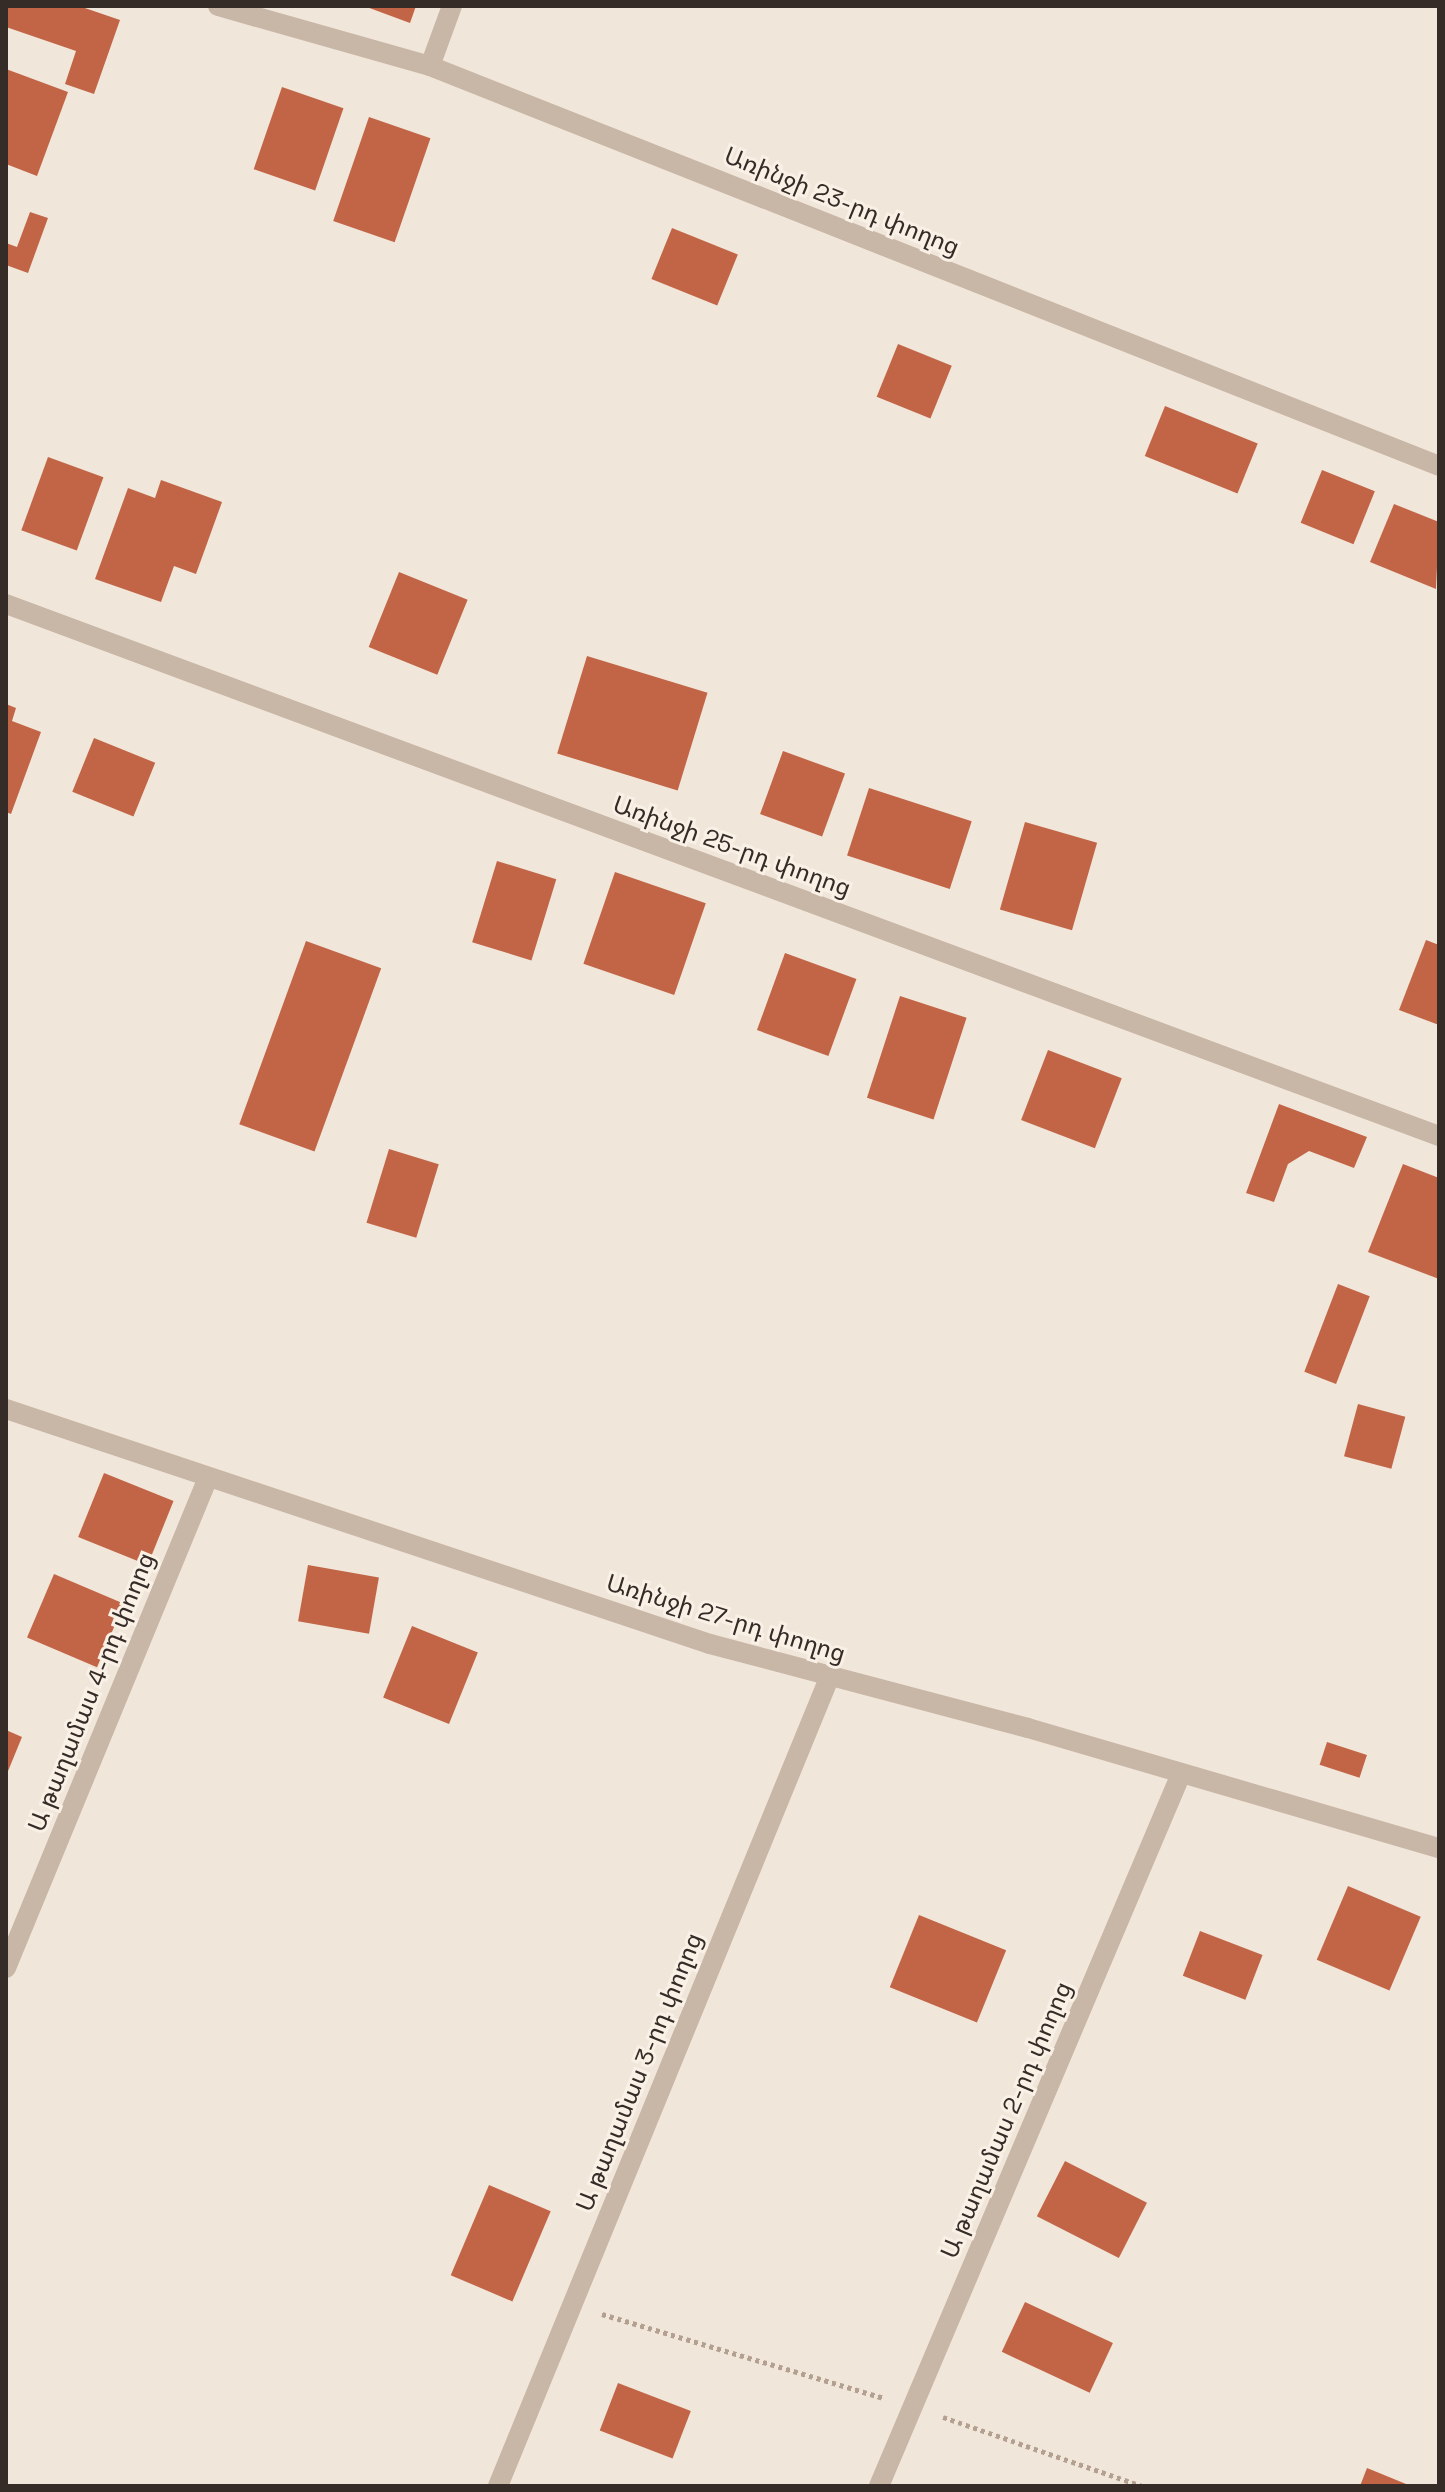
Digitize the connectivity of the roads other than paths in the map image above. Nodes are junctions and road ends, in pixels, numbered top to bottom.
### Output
1 (218, 6) edge
2 (452, 6) edge
3 (430, 66) junction
4 (1439, 466) edge
5 (6, 604) edge
6 (1439, 1136) edge
7 (6, 1409) edge
8 (207, 1480) junction
9 (829, 1678) junction
10 (1181, 1774) junction
11 (1439, 1848) edge
12 (6, 1968) edge
13 (498, 2486) edge
14 (879, 2486) edge

1 - 3 street, Առինջի 23-րդ փողոց
2 - 3 street
3 - 4 street, Առինջի 23-րդ փողոց
5 - 6 street, Առինջի 25-րդ փողոց
7 - 8 street, Առինջի 27-րդ փողոց
8 - 9 street, Առինջի 27-րդ փողոց
8 - 12 street, Ա թաղամաս 4-րդ փողոց
9 - 10 street, Առինջի 27-րդ փողոց
9 - 13 street, Ա թաղամաս 3-րդ փողոց
10 - 11 street, Առինջի 27-րդ փողոց
10 - 14 street, Ա թաղամաս 2-րդ փողոց

